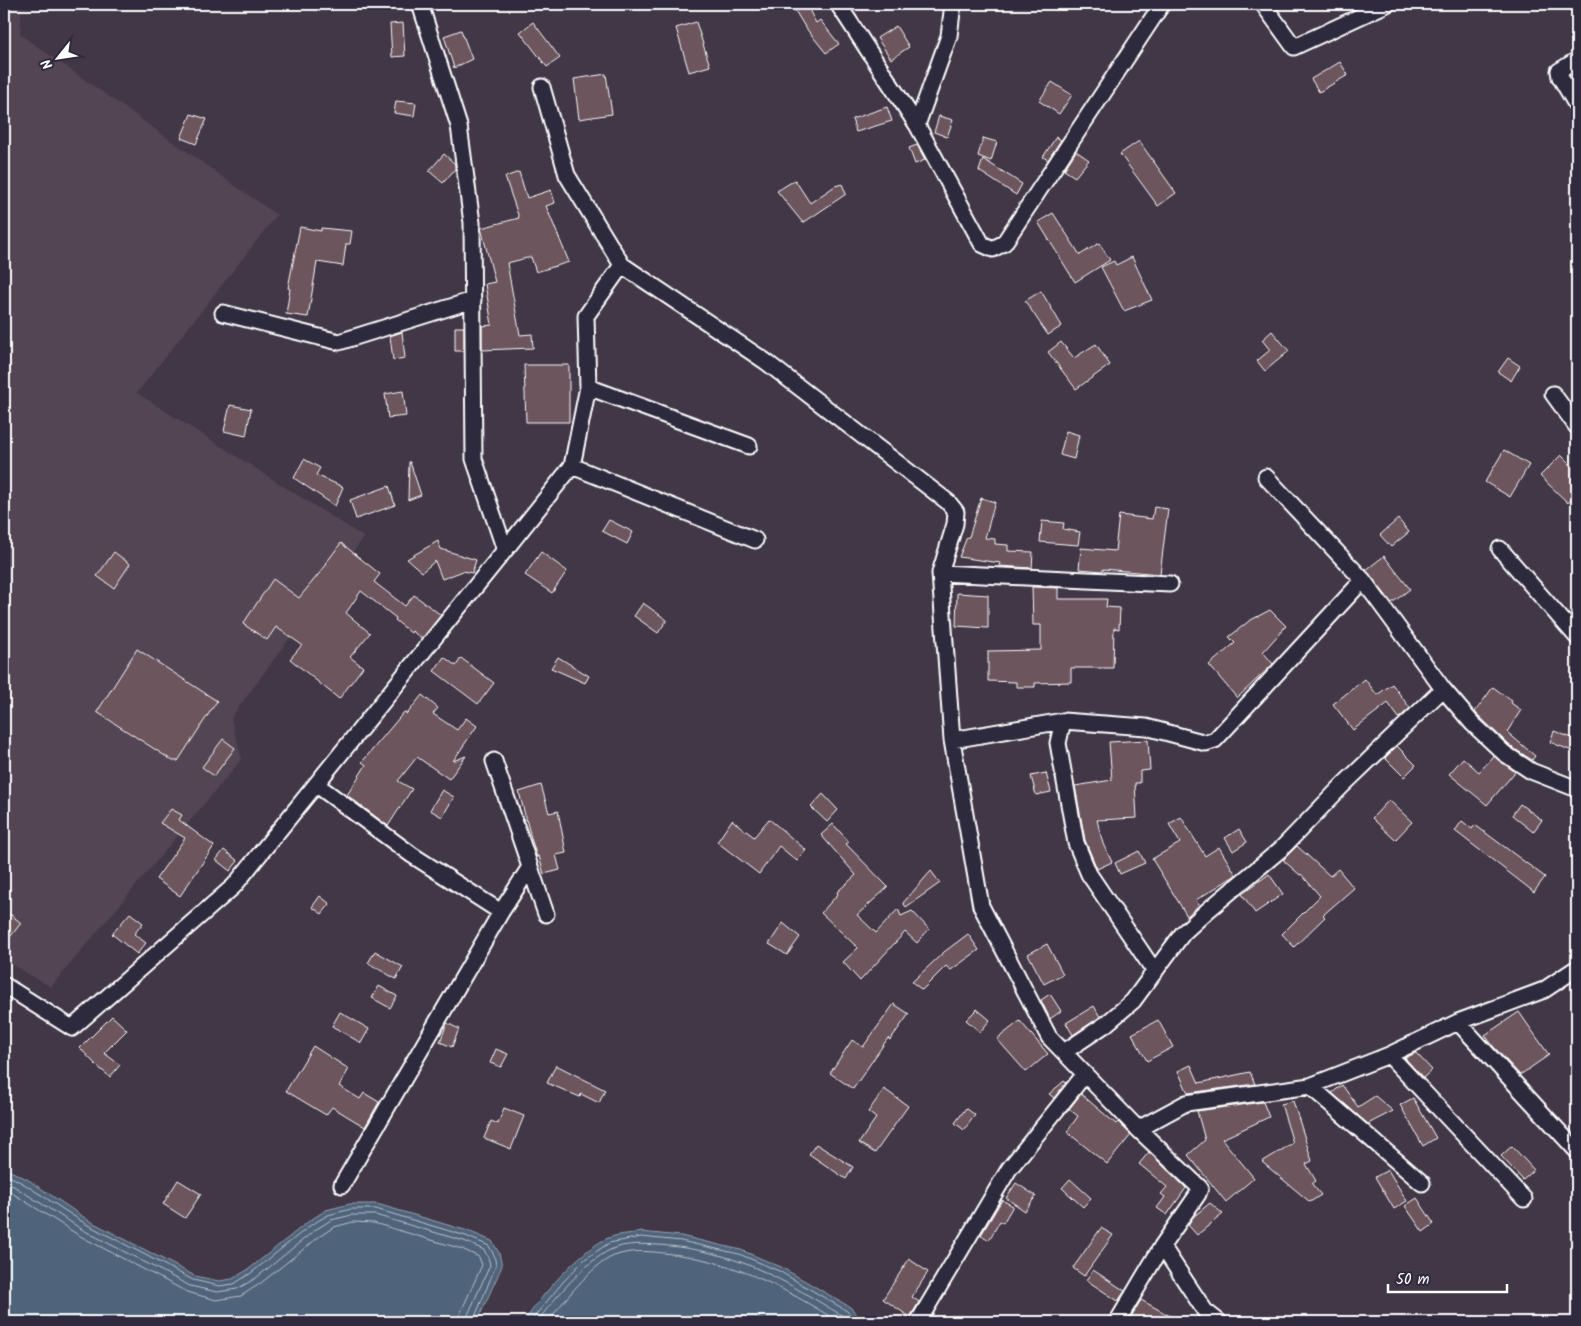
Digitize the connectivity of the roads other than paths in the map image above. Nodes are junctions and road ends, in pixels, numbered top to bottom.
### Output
1 (420, 4) edge
2 (838, 4) edge
3 (953, 4) edge
4 (1162, 4) edge
5 (1264, 4) edge
6 (1387, 4) edge
7 (1577, 60) edge
8 (542, 87) dead end
9 (1577, 106) edge
10 (917, 125) junction
11 (622, 265) junction
12 (473, 300) junction
13 (223, 313) dead end
14 (588, 387) junction
15 (1553, 394) dead end
16 (1577, 427) edge
17 (749, 446) dead end
18 (572, 466) junction
19 (1266, 477) dead end
20 (755, 540) dead end
21 (1500, 549) dead end
22 (505, 550) junction
23 (940, 573) junction
24 (1363, 580) junction
25 (1170, 584) dead end
26 (1577, 637) edge
27 (1443, 689) junction
28 (1063, 721) junction
29 (952, 740) junction
30 (494, 761) dead end
31 (317, 785) junction
32 (1577, 789) edge
33 (530, 867) junction
34 (501, 912) junction
35 (546, 914) dead end
36 (1577, 968) edge
37 (1155, 972) junction
38 (4, 985) edge
39 (1458, 1022) junction
40 (1064, 1052) junction
41 (1389, 1054) junction
42 (1085, 1074) junction
43 (1310, 1086) junction
44 (1138, 1129) junction
45 (1577, 1151) edge
46 (1422, 1183) dead end
47 (342, 1185) dead end
48 (1524, 1199) dead end
49 (1162, 1246) junction
50 (918, 1322) edge
51 (1117, 1322) edge
52 (1219, 1322) edge

1 - 12 street
2 - 10 street
3 - 10 street
4 - 10 street
5 - 6 street
7 - 9 street
8 - 11 street
11 - 14 street
11 - 23 street
12 - 13 street
12 - 22 street
14 - 17 street
14 - 18 street
15 - 16 street
18 - 20 street
18 - 22 street
19 - 24 street
21 - 26 street
22 - 31 street
23 - 25 street
23 - 29 street
24 - 27 street
24 - 28 street
27 - 32 street
27 - 37 street
28 - 29 street
28 - 37 street
29 - 40 street
30 - 33 street
31 - 34 street
31 - 38 street
33 - 34 street
33 - 35 street
34 - 47 street
36 - 39 street
37 - 40 street
39 - 41 street
39 - 45 street
40 - 42 street
41 - 43 street
41 - 48 street
42 - 44 street
42 - 50 street
43 - 44 street
43 - 46 street
44 - 49 street
49 - 51 street
49 - 52 street

